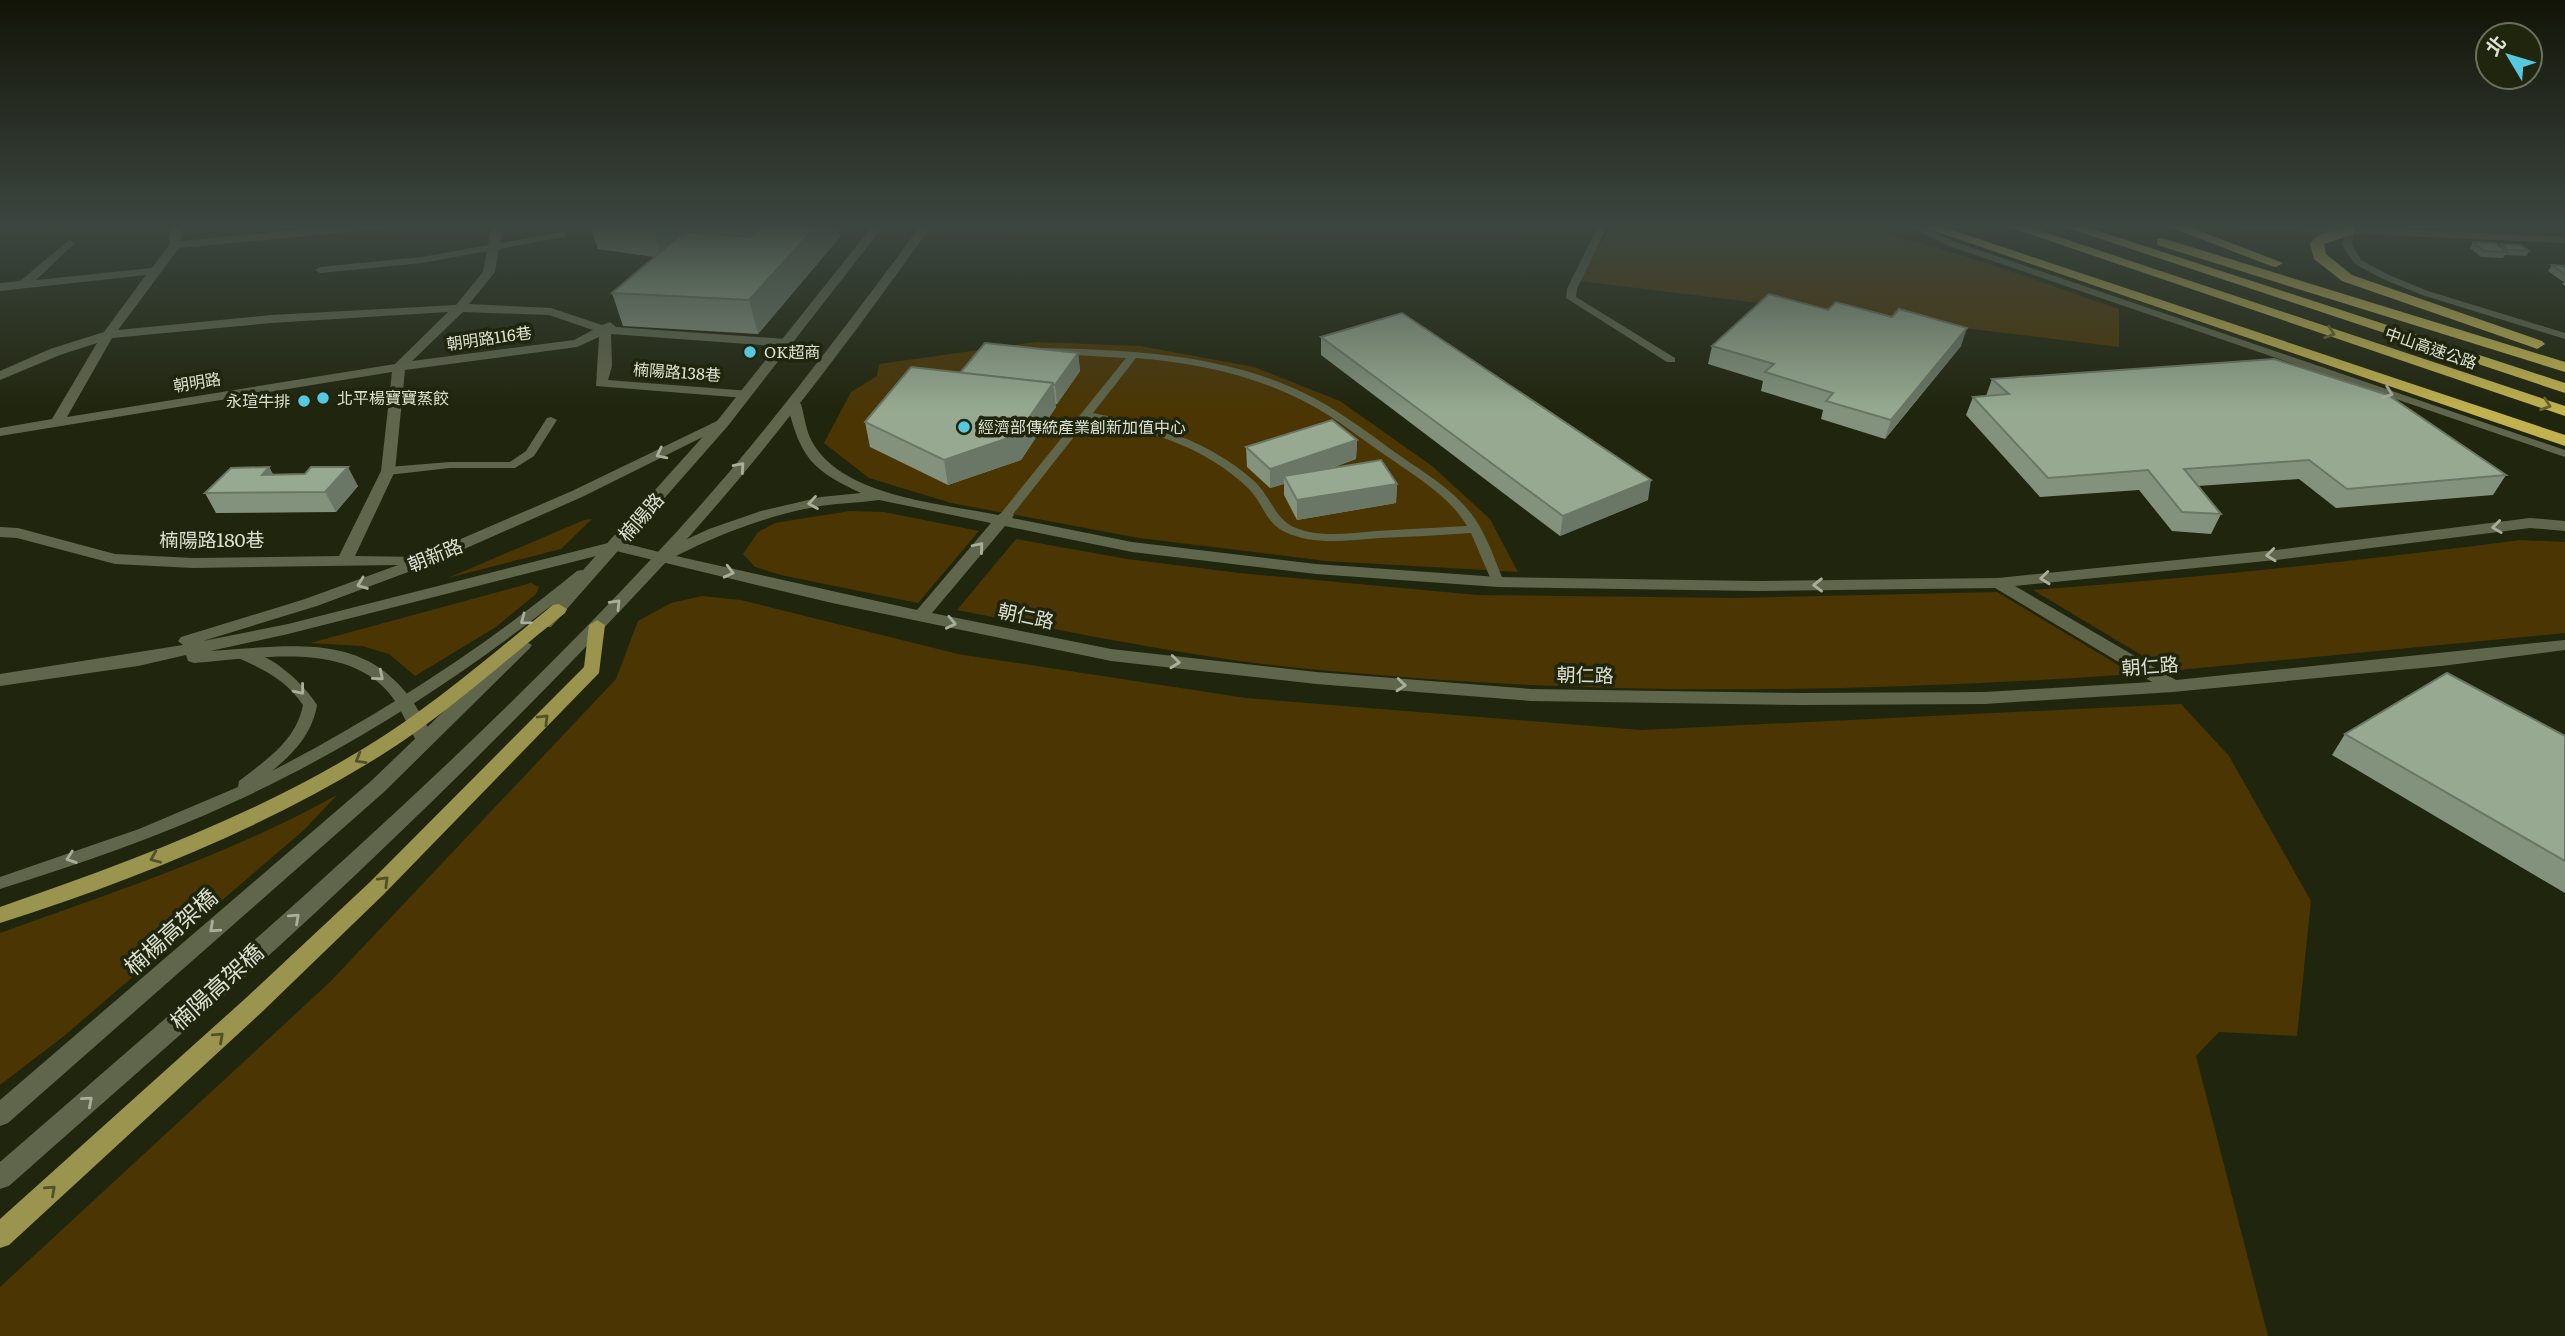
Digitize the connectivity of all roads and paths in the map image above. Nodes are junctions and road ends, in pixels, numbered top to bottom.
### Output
1 (144, 286) edge
2 (477, 286) edge
3 (831, 286) edge
4 (882, 286) edge
5 (1573, 286) edge
6 (2076, 286) edge
7 (2103, 286) edge
8 (2143, 286) edge
9 (2192, 286) edge
10 (2267, 286) edge
11 (2305, 286) edge
12 (2347, 286) edge
13 (2375, 286) edge
14 (2409, 286) edge
15 (460, 308) junction
16 (618, 319) dead end
17 (605, 330) junction
18 (108, 335) junction
19 (2565, 336) edge
20 (786, 343) junction
21 (1026, 350) edge
22 (1133, 355) junction
23 (2565, 355) edge
24 (1671, 360) dead end
25 (399, 367) junction
26 (2565, 367) edge
27 (0, 376) edge
28 (2565, 388) edge
29 (745, 394) junction
30 (794, 404) junction
31 (2565, 411) edge
32 (1085, 415) junction
33 (551, 420) dead end
34 (57, 423) junction
35 (722, 424) junction
36 (2565, 428) edge
37 (0, 432) edge
38 (2565, 441) edge
39 (2565, 454) edge
40 (388, 471) junction
41 (881, 496) junction
42 (1004, 518) junction
43 (2565, 527) edge
44 (1474, 530) junction
45 (0, 532) edge
46 (615, 546) junction
47 (663, 556) junction
48 (427, 559) junction
49 (345, 561) junction
50 (1498, 582) junction
51 (1998, 583) junction
52 (921, 617) junction
53 (597, 625) junction
54 (2565, 645) edge
55 (243, 655) junction
56 (138, 660) junction
57 (0, 680) edge
58 (2174, 686) junction
59 (407, 703) junction
60 (421, 731) junction
61 (377, 788) joint
62 (227, 799) junction
63 (0, 883) edge
64 (0, 915) edge
65 (0, 1115) edge
66 (0, 1178) edge
67 (0, 1236) edge

1 - 18 street
2 - 15 street
3 - 20 street, 楠陽路
4 - 30 street
5 - 24 lane
6 -> 39 lane
7 - 38 highway
8 - 36 highway
9 -> 31 highway, 中山高速公路
10 - 28 highway, 中山高速公路
11 - 26 highway
12 - 23 highway
13 - 23 highway
14 - 19 lane
15 - 17 street
15 - 18 street
15 - 25 street
16 - 17 street
17 - 20 street, 楠陽路138巷
17 - 25 street, 朝明路116巷
17 - 29 street, 楠陽路138巷
18 - 27 street
18 - 34 street
20 - 29 street, 楠陽路
21 - 22 lane
22 - 32 lane
22 - 44 lane
25 - 34 street, 朝明路
25 - 40 street
29 - 35 street, 楠陽路
30 - 41 street
47 -> 30 street
32 - 42 lane
32 - 44 lane
33 - 40 lane
34 - 37 street, 朝明路
35 - 46 street, 楠陽路
35 -> 48 street, 朝新路
40 - 49 street
41 - 42 street
41 -> 47 street
42 - 50 street
52 -> 42 street
43 -> 51 street
44 - 50 lane
45 - 49 street, 楠陽路180巷
46 - 47 street, 朝仁路
46 - 56 street, 朝新路
46 -> 59 lane
46 - 60 street, 楠陽路
47 -> 52 street, 朝仁路
53 -> 47 street
48 - 49 street, 楠陽路180巷
48 -> 56 street, 朝新路
51 -> 50 street
51 - 58 street
52 -> 58 street, 朝仁路
66 -> 53 street, 楠陽高架橋
67 -> 53 main road
54 - 58 street, 朝仁路
55 - 56 street, 朝新路
55 -> 59 street, 朝新路
55 -> 62 lane
56 - 57 street, 朝新路
59 - 60 street, 朝新路
59 - 62 lane
60 - 61 street, 楠陽路
60 -> 64 main road
61 -> 65 street, 楠楊高架橋
62 -> 63 lane

